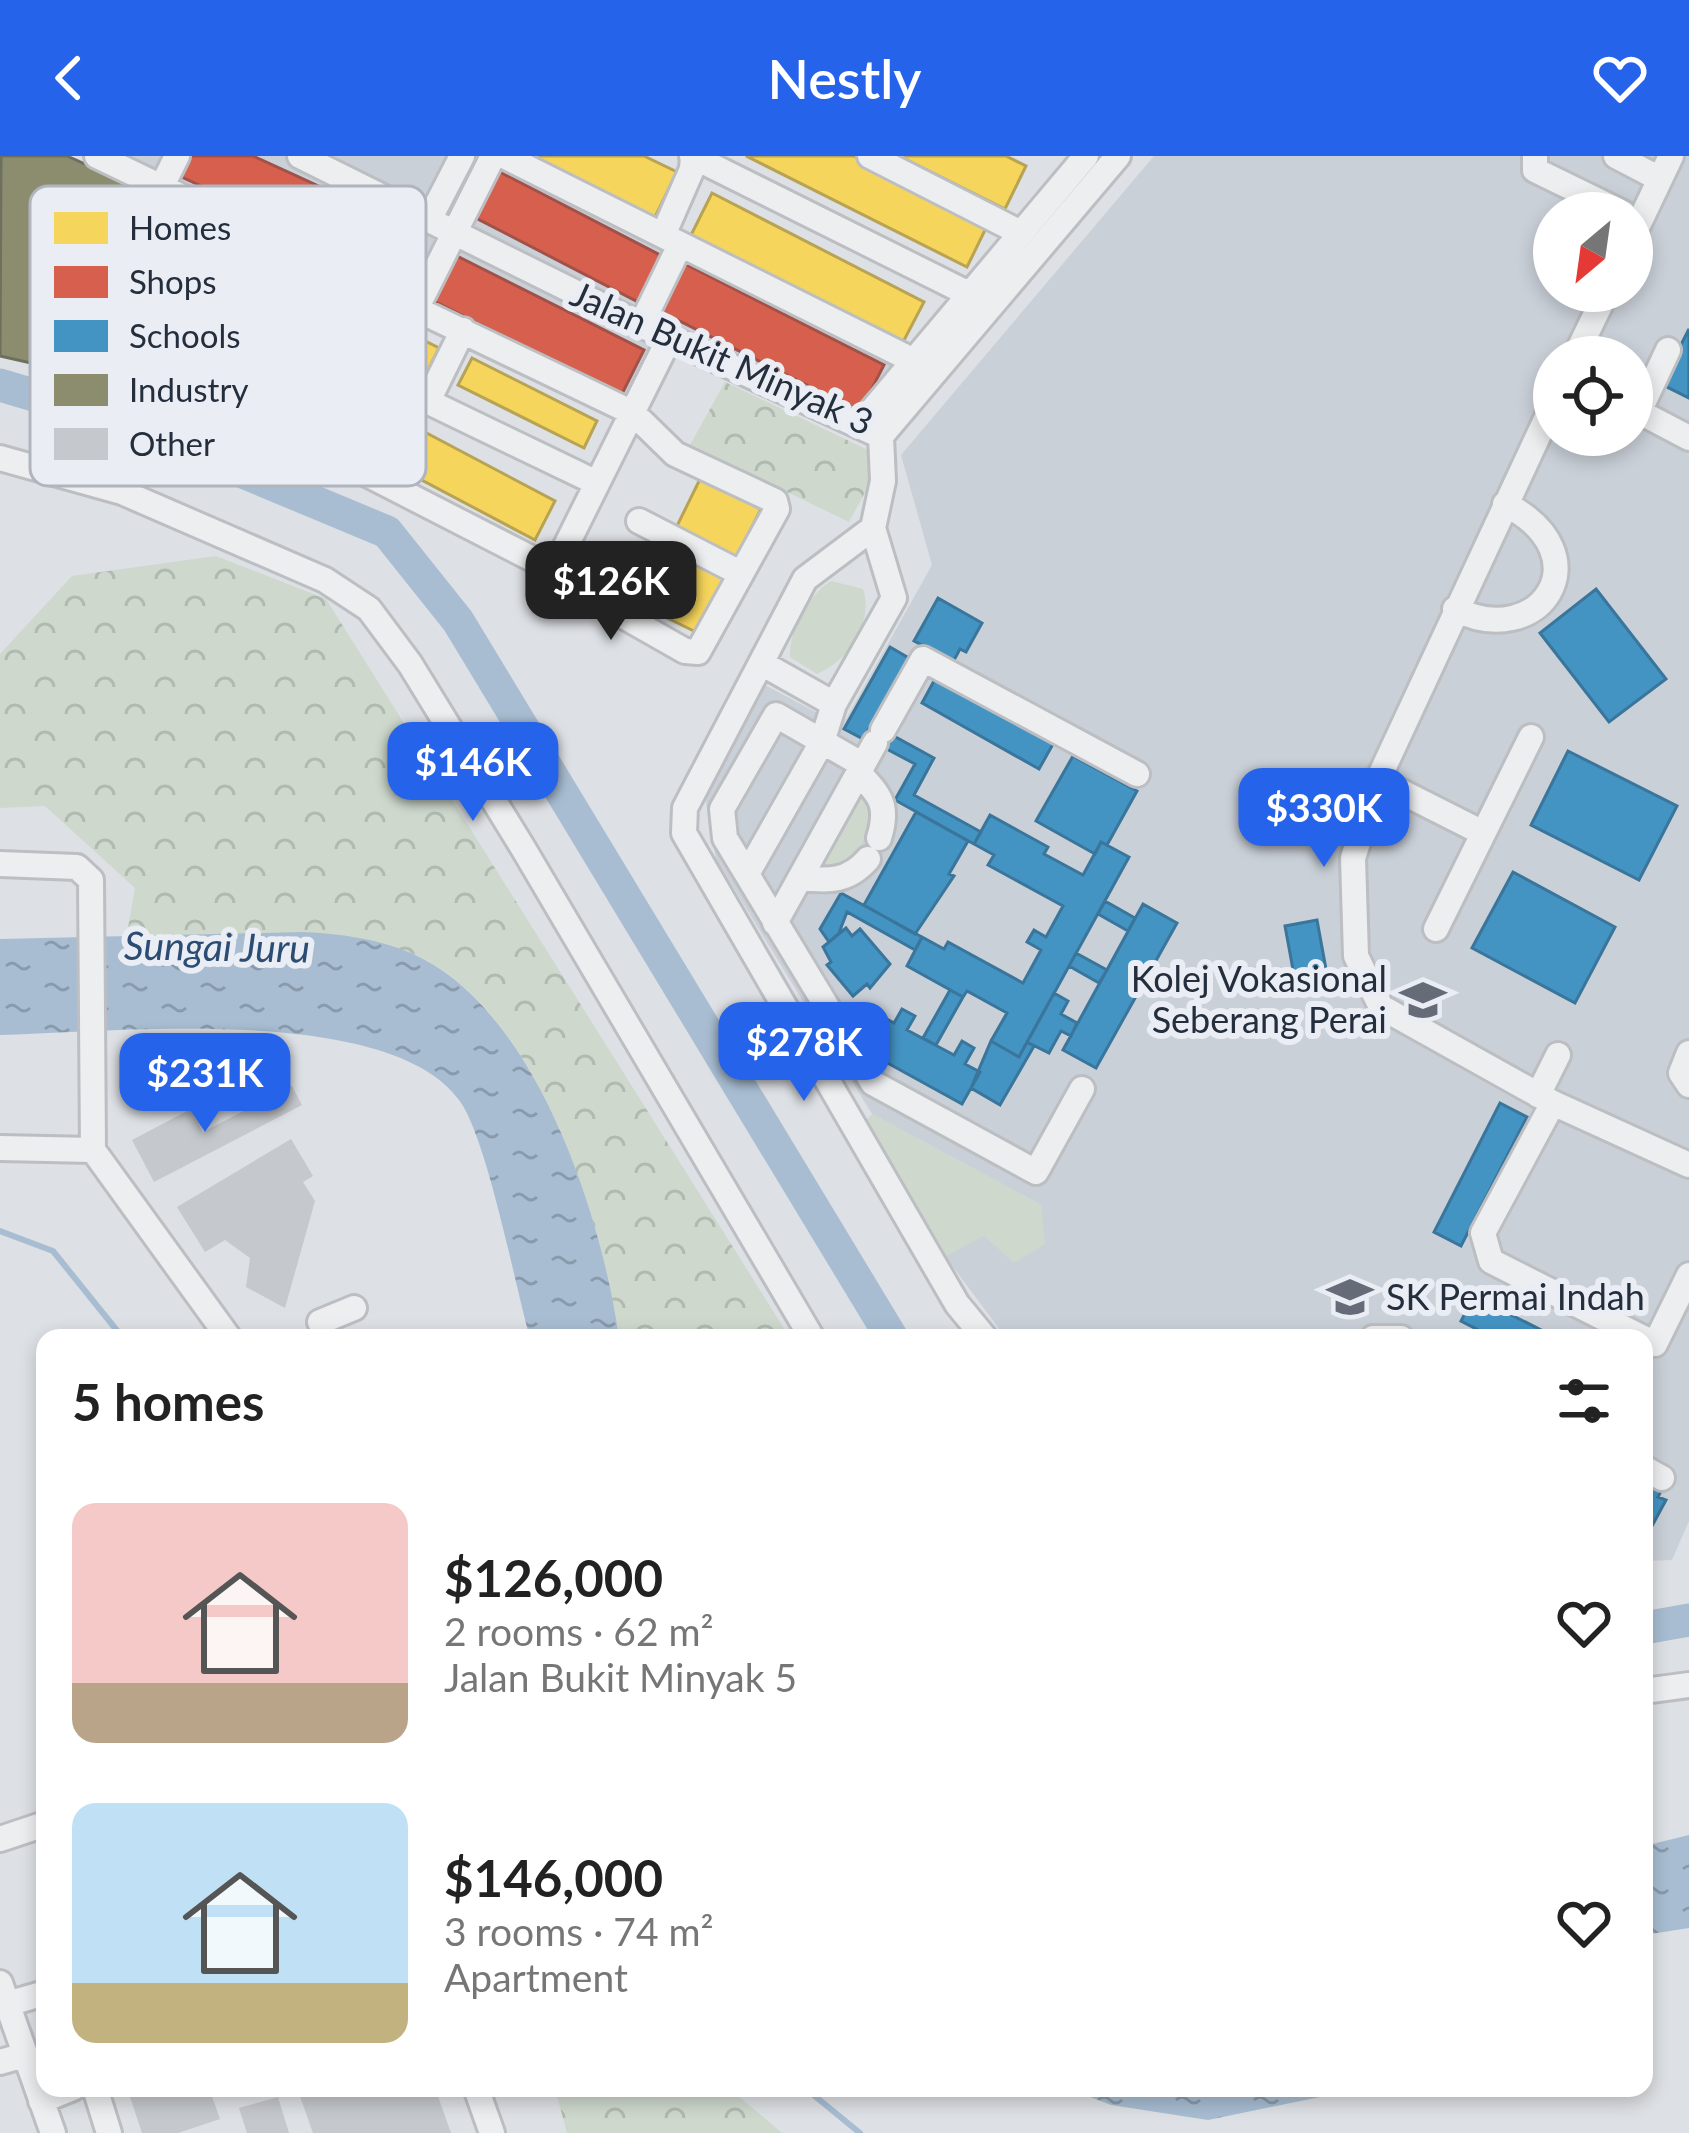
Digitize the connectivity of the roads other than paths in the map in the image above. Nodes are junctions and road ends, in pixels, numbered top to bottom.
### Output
1 (97, 156) edge
2 (177, 156) edge
3 (300, 156) edge
4 (462, 156) edge
5 (493, 156) edge
6 (504, 156) edge
7 (692, 156) edge
8 (870, 156) edge
9 (1118, 156) edge
10 (1535, 156) edge
11 (1616, 156) edge
12 (1080, 164) edge
13 (1672, 167) edge
14 (346, 179) junction
15 (162, 186) joint
16 (342, 186) edge
17 (360, 186) edge
18 (1576, 192) edge
19 (1653, 193) edge
20 (426, 219) edge
21 (429, 220) junction
22 (454, 233) junction
23 (1021, 233) junction
24 (672, 240) junction
25 (426, 290) edge
26 (980, 299) junction
27 (426, 312) edge
28 (641, 326) junction
29 (463, 330) junction
30 (669, 339) junction
31 (1668, 350) dead end
32 (912, 360) junction
33 (1653, 378) edge
34 (428, 401) joint
35 (633, 412) junction
36 (1653, 419) edge
37 (870, 431) junction
38 (1689, 438) edge
39 (1533, 445) edge
40 (0, 458) edge
41 (30, 466) edge
42 (597, 483) junction
43 (100, 486) edge
44 (390, 486) edge
45 (1505, 504) junction
46 (639, 521) dead end
47 (873, 528) junction
48 (554, 570) junction
49 (740, 573) junction
50 (1455, 609) junction
51 (763, 664) junction
52 (834, 704) junction
53 (1531, 737) dead end
54 (822, 742) junction
55 (870, 752) junction
56 (1137, 774) dead end
57 (1378, 780) junction
58 (1483, 833) junction
59 (0, 864) edge
60 (747, 874) junction
61 (800, 878) junction
62 (776, 923) junction
63 (1436, 929) dead end
64 (1689, 1053) edge
65 (1558, 1055) dead end
66 (1689, 1085) edge
67 (1082, 1089) dead end
68 (1546, 1099) junction
69 (0, 1148) edge
70 (93, 1150) junction
71 (1689, 1165) edge
72 (1689, 1275) edge
73 (354, 1308) dead end
74 (320, 1322) dead end
75 (222, 1329) edge
76 (807, 1329) edge
77 (978, 1329) edge
78 (1627, 1329) edge
79 (1653, 1342) edge
80 (1689, 1685) edge
81 (1653, 1690) edge
82 (36, 1827) edge
83 (0, 1839) edge
84 (36, 1994) edge
85 (2, 1998) edge
86 (13, 2058) edge
87 (36, 2093) edge
88 (38, 2097) edge
89 (51, 2097) edge
90 (98, 2097) edge
91 (479, 2097) edge
92 (41, 2101) junction
93 (53, 2133) edge
94 (109, 2133) edge
95 (492, 2133) edge

1 - 15 street
2 - 15 street
3 - 14 street, Jalan Bukit Minyak 3
4 - 21 street
5 - 22 street
6 - 24 street
7 - 24 street
7 - 26 street
8 - 23 street
9 - 12 street, Jalan Bukit Minyak 3
10 - 18 street
11 - 13 street
12 - 23 street
12 - 26 street, Jalan Bukit Minyak 3
13 - 19 street
14 - 16 street
14 - 17 street, Jalan Bukit Minyak 3
20 - 21 street, Jalan Bukit Minyak 3
21 - 22 street, Jalan Bukit Minyak 3
22 - 25 street
22 - 28 street, Jalan Bukit Minyak 3
23 - 26 street
24 - 28 street
24 - 32 street
26 - 32 street
26 - 37 street, Jalan Bukit Minyak 3
27 - 29 street
28 - 30 street, Jalan Bukit Minyak 3
29 - 34 street
29 - 35 street
30 - 35 street
30 - 37 street, Jalan Bukit Minyak 3
31 - 33 street
32 - 37 street
34 - 42 street
35 - 42 street
35 - 49 street
36 - 38 street
37 - 47 street
39 - 45 street
40 - 41 street
42 - 48 street
43 - 76 street
44 - 48 street
45 - 50 street
45 - 50 street
46 - 49 street
47 - 51 street
47 - 52 street
48 - 49 street
50 - 57 street
51 - 52 street
51 - 77 street
52 - 54 street
53 - 58 street
54 - 55 street
54 - 60 street
54 - 60 street
55 - 56 street
55 - 61 street
55 - 61 street
57 - 58 street
57 - 68 street
58 - 63 street
59 - 70 street
60 - 62 street
61 - 62 street
62 - 67 street
64 - 66 street
65 - 68 street
68 - 71 street
68 - 78 street
69 - 70 street
70 - 75 street
72 - 79 street
73 - 74 street
80 - 81 street
82 - 83 street
84 - 85 street
85 - 86 street
86 - 87 street
88 - 92 street
89 - 92 street
90 - 94 street
91 - 95 street
92 - 93 street

